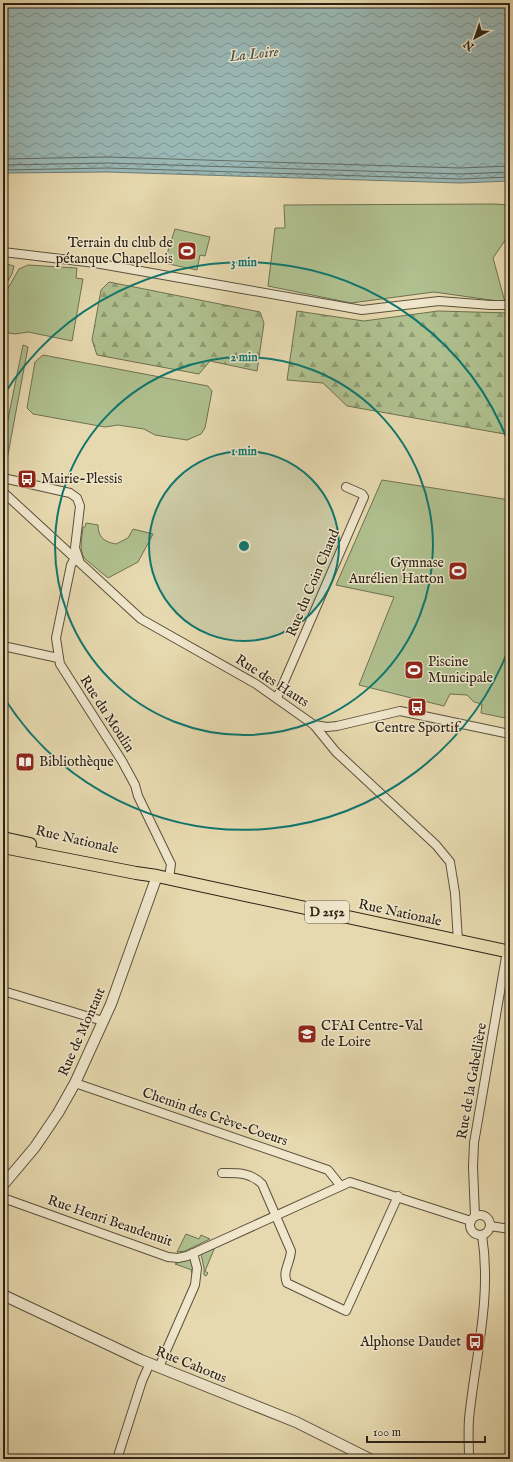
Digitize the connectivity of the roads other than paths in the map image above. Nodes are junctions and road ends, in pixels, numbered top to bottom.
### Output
1 (3, 252) edge
2 (510, 305) edge
3 (3, 478) edge
4 (346, 487) dead end
5 (3, 492) edge
6 (76, 536) junction
7 (62, 545) junction
8 (77, 559) junction
9 (3, 646) edge
10 (58, 658) junction
11 (277, 698) junction
12 (314, 725) junction
13 (510, 734) edge
14 (3, 838) edge
15 (3, 847) edge
16 (144, 873) junction
17 (163, 877) junction
18 (458, 941) junction
19 (509, 952) edge
20 (3, 991) edge
21 (103, 1021) junction
22 (75, 1083) junction
23 (222, 1173) dead end
24 (3, 1185) edge
25 (340, 1185) junction
26 (398, 1196) junction
27 (3, 1198) edge
28 (275, 1216) junction
29 (473, 1218) junction
30 (490, 1226) junction
31 (510, 1230) edge
32 (482, 1235) junction
33 (193, 1253) junction
34 (3, 1295) edge
35 (154, 1365) junction
36 (117, 1459) edge
37 (370, 1459) edge
38 (469, 1459) edge

1 - 2 street
3 - 6 street
4 - 11 street, Rue du Coin Chaud
5 - 7 street, Rue des Hauts
6 - 7 street
6 - 8 street
7 - 8 street, Rue des Hauts
8 - 10 street, Rue du Moulin
8 - 11 street, Rue des Hauts
9 - 10 street
10 - 17 street, Rue du Moulin
11 - 12 street, Rue des Hauts
12 - 13 street
12 - 18 street, Rue des Hauts
14 - 16 main road, Rue Nationale
15 - 16 main road, Rue Nationale / D 2152
16 - 17 main road, Rue Nationale / D 2152
17 - 18 main road, Rue Nationale / D 2152
17 - 21 street, Rue de Montaut
18 - 19 main road, Rue Nationale / D 2152
19 - 29 street, Rue de la Gabellière
20 - 21 street
21 - 22 street, Rue de Montaut
22 - 24 street, Rue de Montaut
22 - 25 street, Chemin des Crève-Coeurs
23 - 28 street
25 - 26 street
25 - 28 street, Rue Henri Beaudenuit
26 - 28 street
26 - 29 street
27 - 33 street, Rue Henri Beaudenuit
28 - 33 street, Rue Henri Beaudenuit
29 - 30 street
29 - 32 street
30 - 31 street
30 - 32 street
32 - 38 street
33 - 35 street
34 - 35 street, Rue Cahotus
35 - 36 street
35 - 37 street, Rue Cahotus

